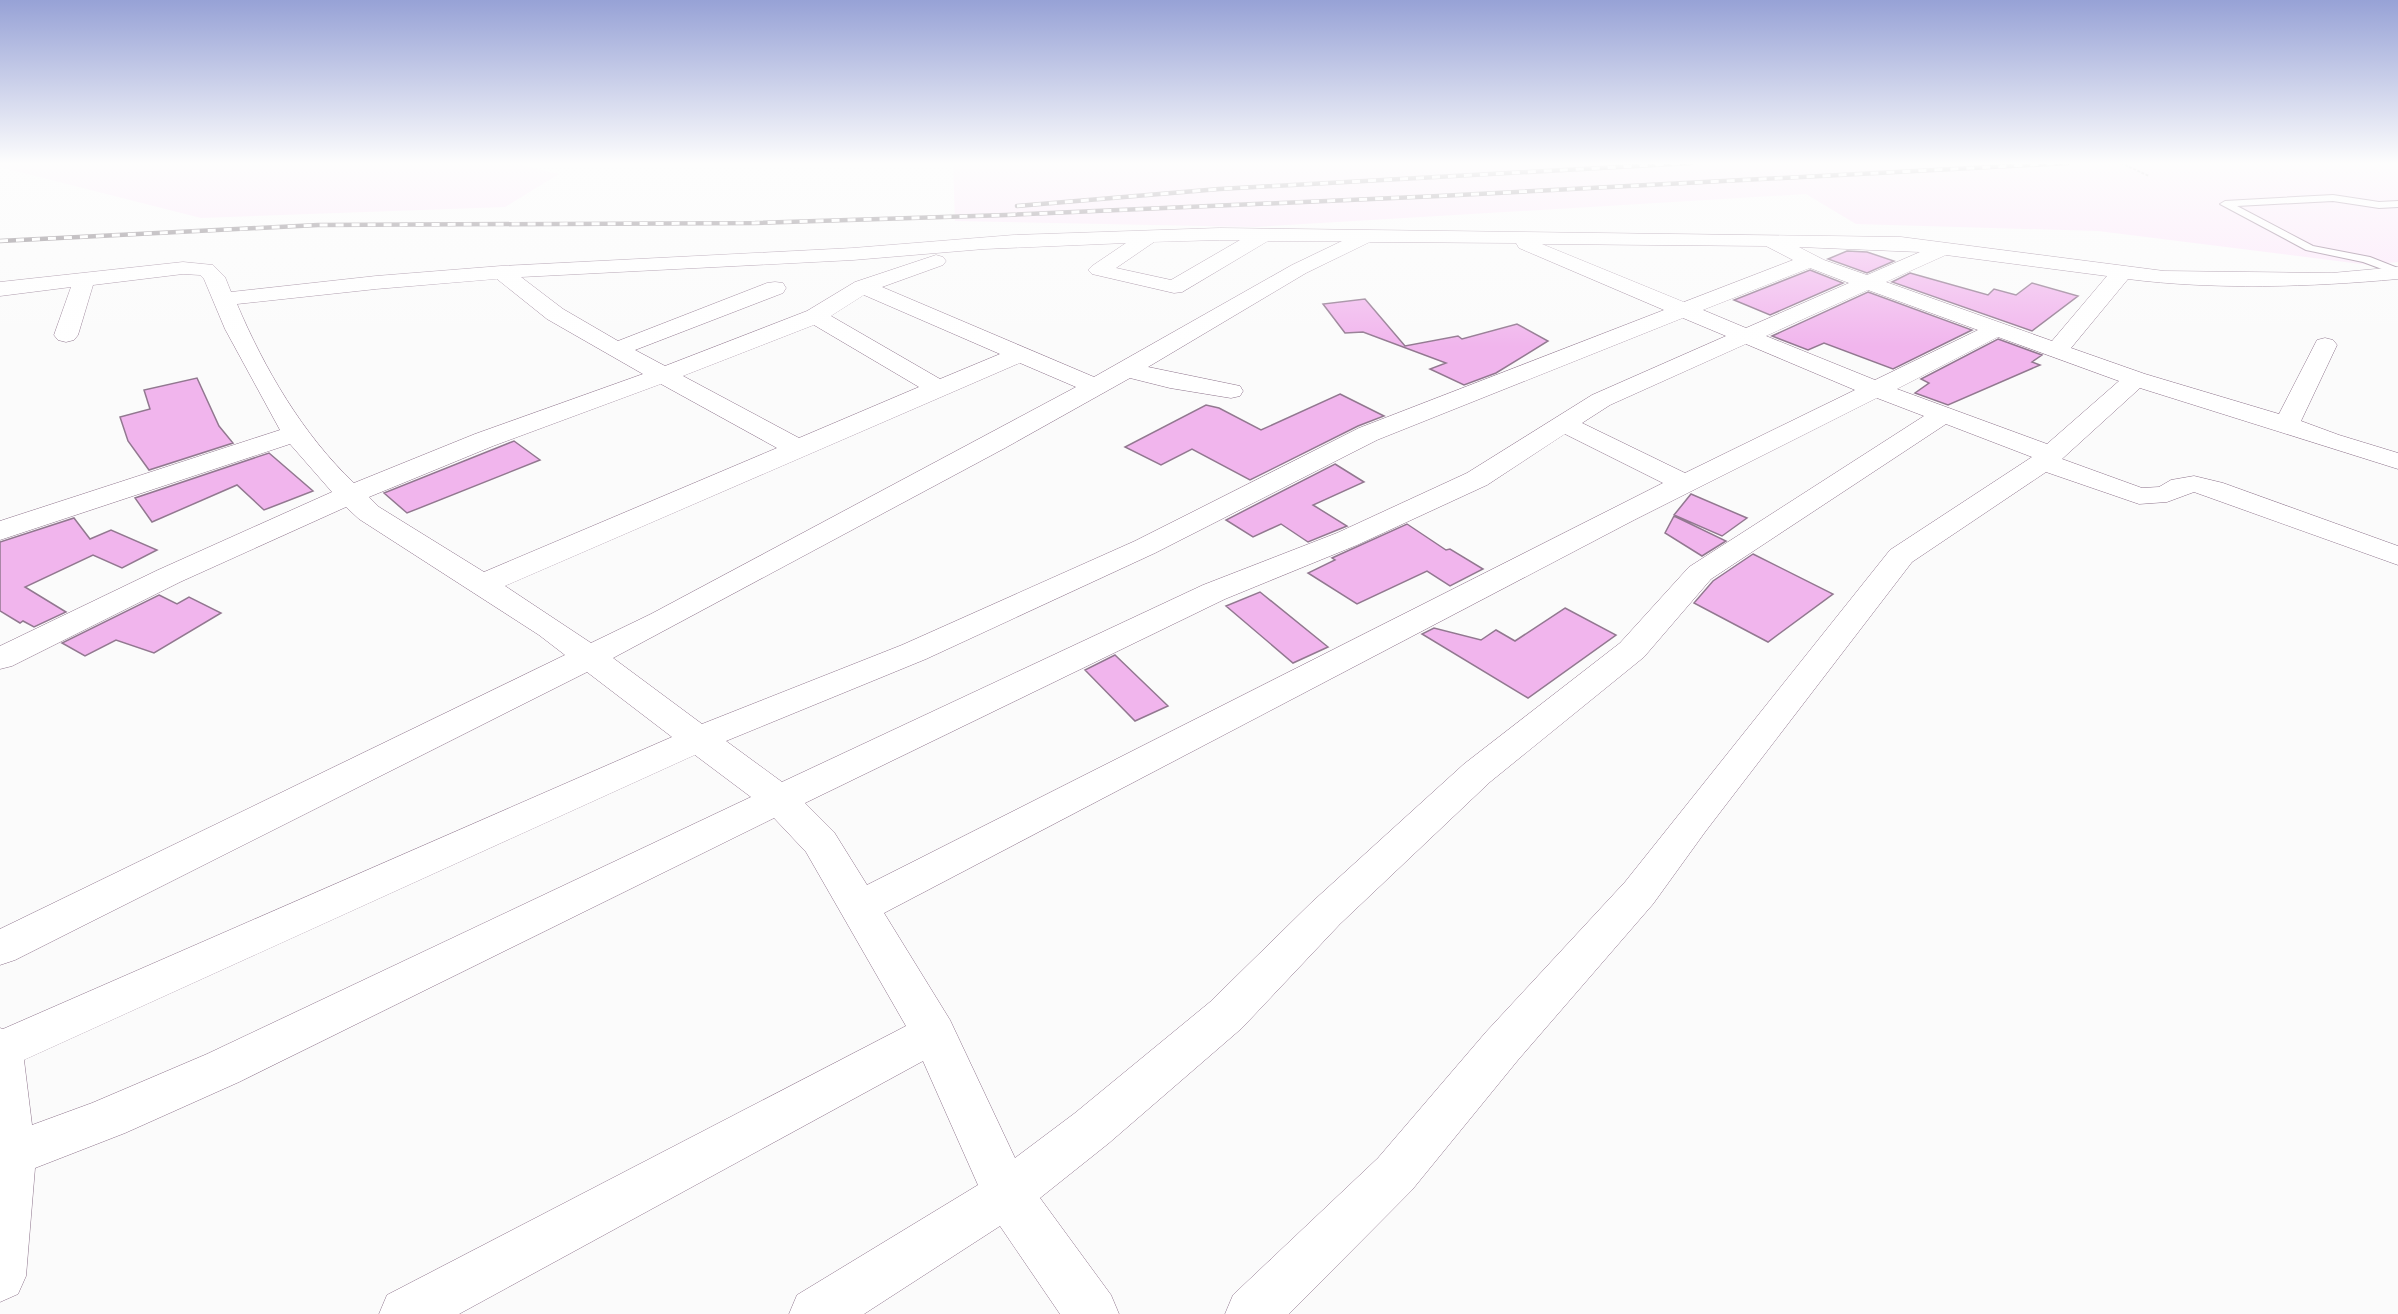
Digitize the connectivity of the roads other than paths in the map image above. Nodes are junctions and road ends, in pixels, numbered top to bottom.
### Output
1 (2264, 224) edge
2 (1263, 235) junction
3 (1149, 236) junction
4 (1368, 237) junction
5 (1511, 238) junction
6 (1770, 240) junction
7 (998, 243) junction
8 (1945, 248) junction
9 (1810, 261) junction
10 (1099, 270) junction
11 (2123, 271) junction
12 (501, 272) junction
13 (2398, 273) edge
14 (84, 279) junction
15 (1867, 283) junction
16 (863, 287) junction
17 (775, 288) dead end
18 (0, 289) edge
19 (224, 298) junction
20 (1682, 309) junction
21 (815, 316) junction
22 (1995, 330) junction
23 (66, 335) dead end
24 (1746, 336) junction
25 (2325, 345) dead end
26 (615, 350) junction
27 (2057, 350) junction
28 (1020, 355) junction
29 (1126, 369) junction
30 (665, 374) junction
31 (2136, 379) junction
32 (1096, 387) junction
33 (938, 388) junction
34 (1878, 390) junction
35 (1231, 391) dead end
36 (1943, 415) junction
37 (1563, 424) junction
38 (2287, 424) junction
39 (295, 434) junction
40 (797, 448) junction
41 (2047, 458) junction
42 (2398, 461) edge
43 (1686, 484) junction
44 (349, 495) junction
45 (0, 531) edge
46 (2398, 555) edge
47 (480, 585) junction
48 (0, 659) edge
49 (591, 659) junction
50 (698, 739) junction
51 (780, 800) junction
52 (859, 907) junction
53 (0, 948) edge
54 (934, 1033) junction
55 (1, 1048) edge
56 (6, 1156) edge
57 (1007, 1194) junction
58 (0, 1276) edge
59 (426, 1309) edge
60 (816, 1314) edge
61 (1092, 1314) edge
62 (1252, 1314) edge

1 - 13 lane
2 - 3 street
2 - 4 street
2 - 10 street
3 - 7 street
3 - 10 street
4 - 5 street
4 - 29 street
5 - 6 street
5 - 20 street
6 - 8 street
6 - 9 street
7 - 10 street
7 - 12 street
7 - 16 street
8 - 11 street
8 - 15 street
9 - 15 street
9 - 20 street
11 - 13 street
11 - 27 street
12 - 19 street
12 - 26 street
14 - 18 street
14 - 19 street
14 - 23 street
15 - 22 street
15 - 24 street
16 - 21 street
16 - 28 street
17 - 26 street
19 - 39 street
20 - 24 street
20 - 50 street
21 - 30 street
21 - 33 street
22 - 27 street
22 - 34 street
24 - 34 street
24 - 37 street
25 - 38 street
26 - 30 street
27 - 31 street
28 - 32 street
28 - 33 street
29 - 32 street
29 - 35 street
30 - 40 street
30 - 44 street
31 - 38 street
31 - 41 street
32 - 49 street
33 - 40 street
34 - 36 street
34 - 43 street
36 - 41 street
36 - 57 street
37 - 43 street
37 - 51 street
38 - 42 street
39 - 44 street
39 - 45 street
40 - 47 street
41 - 46 street
41 - 62 street
43 - 52 street
44 - 47 street
44 - 48 street
47 - 49 street
49 - 50 street
49 - 53 street
50 - 51 street
50 - 55 street
51 - 52 street
51 - 56 street
52 - 54 street
54 - 57 street
54 - 59 street
55 - 56 street
56 - 58 street
57 - 60 street
57 - 61 street

